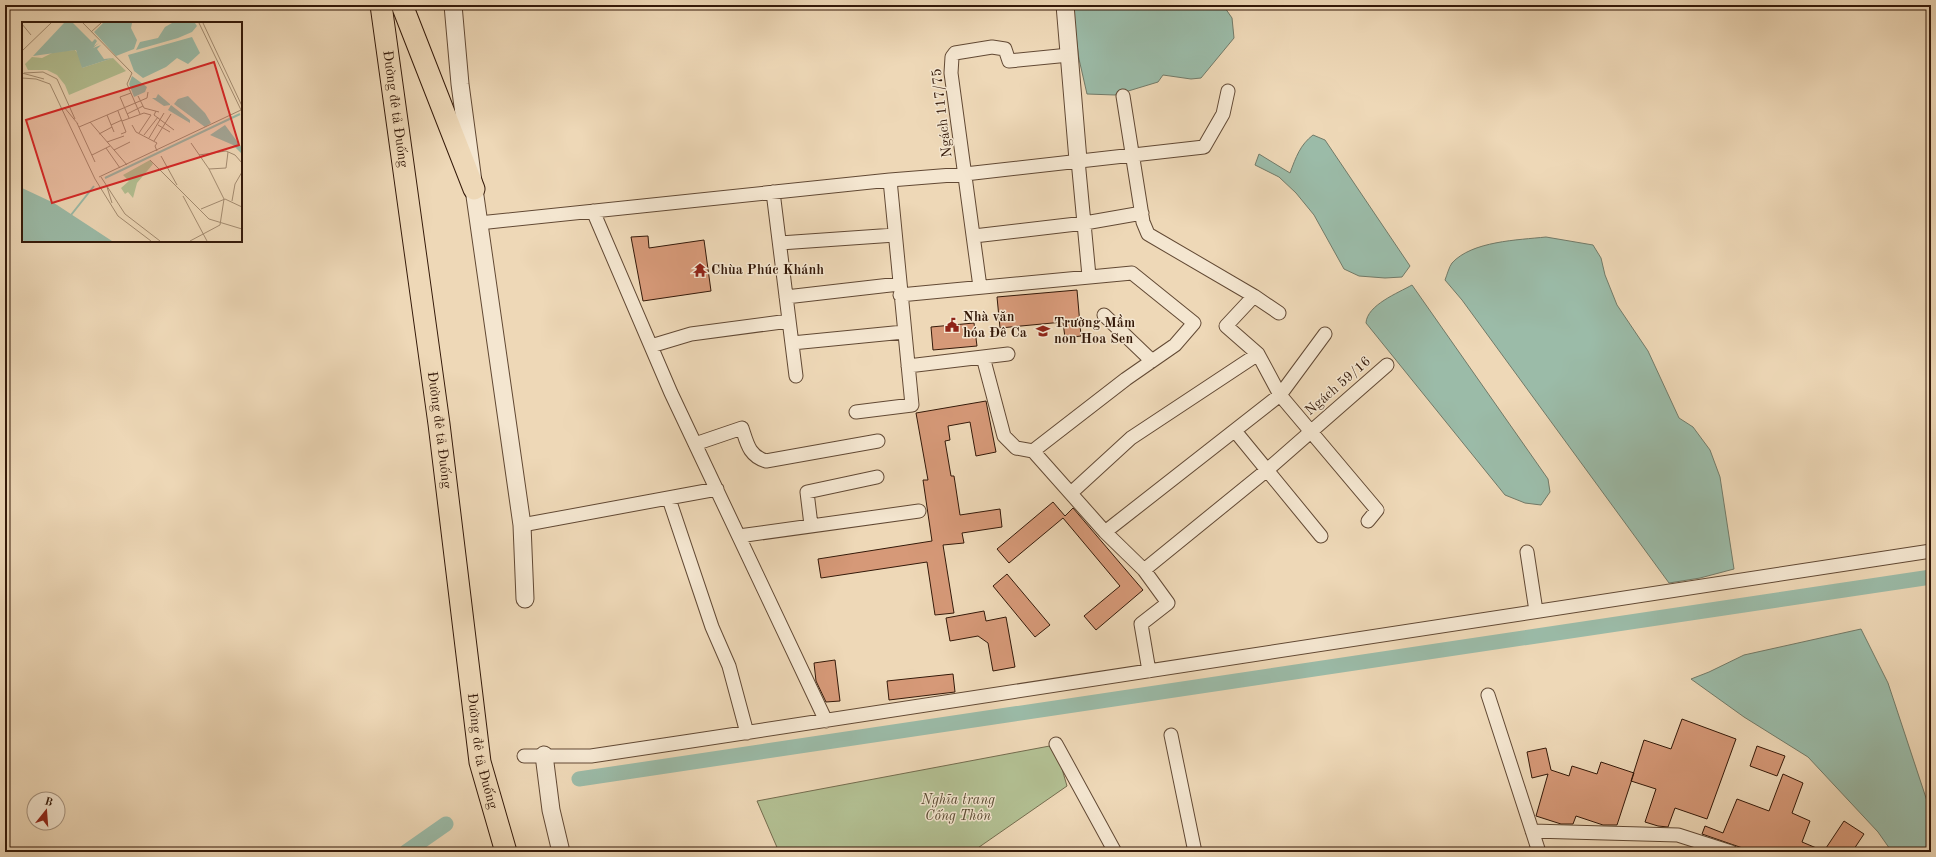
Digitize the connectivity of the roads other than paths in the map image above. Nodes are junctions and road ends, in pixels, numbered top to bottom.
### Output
1 (381, 5) edge
2 (402, 5) edge
3 (453, 5) edge
4 (1065, 5) edge
5 (1069, 55) junction
6 (1228, 91) dead end
7 (1124, 96) dead end
8 (1134, 155) junction
9 (1078, 160) junction
10 (965, 174) junction
11 (890, 180) junction
12 (474, 189) junction
13 (773, 192) junction
14 (593, 211) junction
15 (1142, 213) junction
16 (479, 223) junction
17 (1085, 223) junction
18 (895, 235) junction
19 (974, 236) junction
20 (780, 243) junction
21 (1089, 276) junction
22 (980, 287) junction
23 (900, 290) junction
24 (1254, 296) junction
25 (786, 297) junction
26 (1279, 313) dead end
27 (1104, 315) dead end
28 (789, 320) junction
29 (904, 332) junction
30 (1325, 334) dead end
31 (792, 343) junction
32 (651, 346) junction
33 (1008, 354) dead end
34 (1258, 354) junction
35 (983, 357) junction
36 (1152, 361) junction
37 (1387, 365) dead end
38 (908, 366) junction
39 (796, 376) dead end
40 (1280, 395) junction
41 (856, 412) dead end
42 (1235, 431) junction
43 (1311, 432) junction
44 (878, 441) dead end
45 (695, 444) junction
46 (1033, 450) junction
47 (1267, 470) junction
48 (877, 477) dead end
49 (717, 489) junction
50 (1071, 493) junction
51 (669, 499) junction
52 (919, 511) dead end
53 (1368, 521) dead end
54 (522, 525) junction
55 (811, 526) junction
56 (1105, 532) junction
57 (739, 536) junction
58 (1321, 536) dead end
59 (1931, 551) edge
60 (1527, 552) dead end
61 (1144, 570) junction
62 (525, 599) dead end
63 (1536, 611) junction
64 (1149, 671) junction
65 (1488, 695) dead end
66 (826, 721) junction
67 (747, 733) junction
68 (1171, 735) dead end
69 (1056, 744) dead end
70 (544, 755) junction
71 (524, 756) dead end
72 (1532, 831) junction
73 (506, 852) edge
74 (561, 852) edge
75 (1115, 852) edge
76 (1195, 852) edge
77 (1539, 852) edge
78 (1731, 852) edge

1 - 73 main road, Đường đê tả Đuống
2 - 12 main road
3 - 12 street
4 - 5 street
5 - 9 street
5 - 10 street, Ngách 117/75
6 - 8 street
7 - 8 street
8 - 9 street
8 - 15 street
9 - 10 street
9 - 17 street
10 - 11 street
10 - 19 street
11 - 13 street
11 - 18 street
12 - 16 street
13 - 14 street
13 - 20 street
14 - 16 street
14 - 32 street
15 - 17 street
15 - 24 street
16 - 54 street
17 - 19 street
17 - 21 street
18 - 20 street
18 - 23 street
19 - 22 street
20 - 25 street
21 - 22 street
21 - 36 street
22 - 23 street
23 - 25 street
23 - 29 street
24 - 26 street
24 - 34 street
25 - 28 street
27 - 36 street
28 - 31 street
28 - 32 street
29 - 31 street
29 - 38 street
30 - 40 street
31 - 39 street
32 - 45 street
33 - 35 street
34 - 40 street
34 - 50 street
35 - 38 street
35 - 46 street
36 - 46 street
37 - 43 street, Ngách 59/16
38 - 41 street
40 - 42 street
40 - 43 street
42 - 47 street
42 - 56 street
43 - 47 street, Ngách 59/16
43 - 53 street
44 - 45 street
45 - 49 street
46 - 50 street
47 - 58 street
47 - 61 street, Ngách 59/16
48 - 55 street
49 - 51 street
49 - 57 street
50 - 56 street
51 - 54 street
51 - 67 street
52 - 55 street
54 - 62 street
55 - 57 street
56 - 61 street
57 - 66 street
59 - 63 street
60 - 63 street
61 - 64 street
63 - 64 street
64 - 66 street
65 - 72 street
66 - 67 street
67 - 70 street
68 - 76 street
69 - 75 street
70 - 71 street
70 - 74 street
72 - 77 street
72 - 78 street

